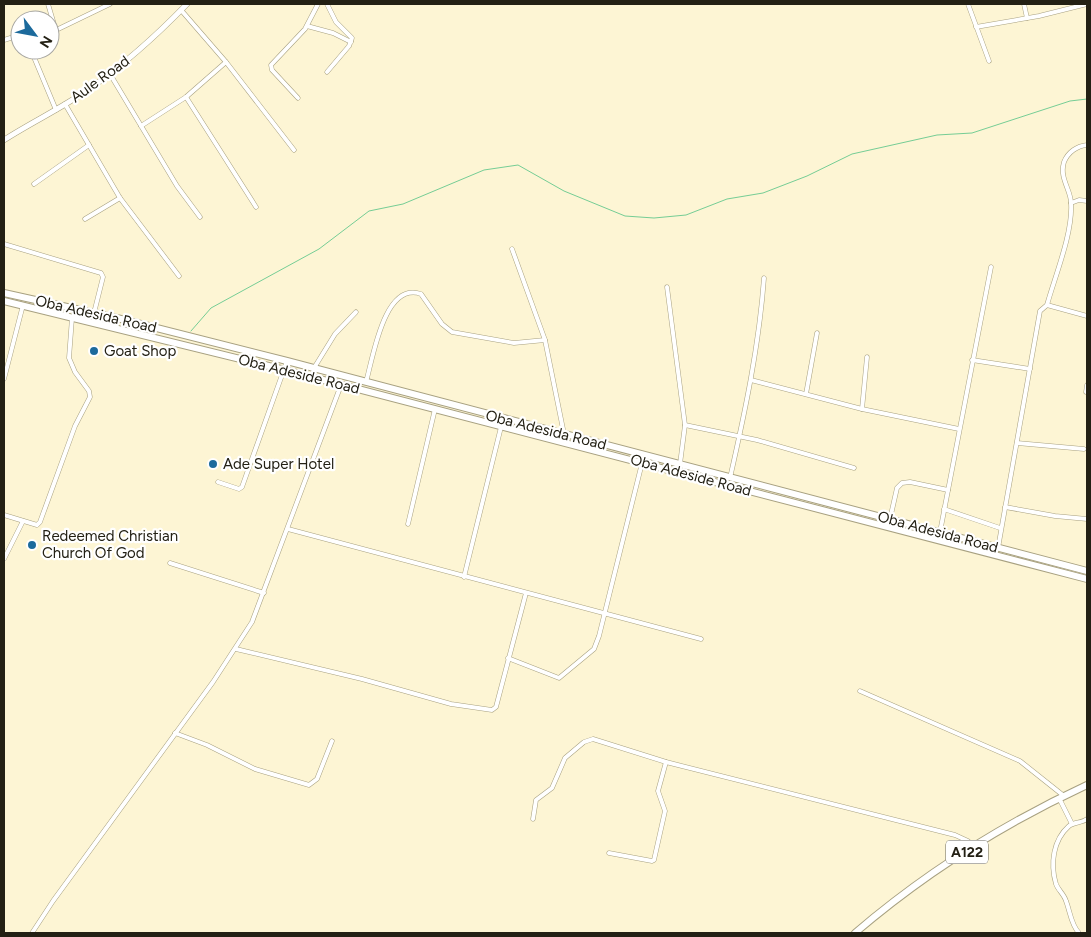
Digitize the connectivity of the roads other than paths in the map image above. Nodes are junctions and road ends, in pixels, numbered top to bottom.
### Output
1 (110, 4) edge
2 (187, 4) edge
3 (318, 4) edge
4 (327, 4) edge
5 (968, 4) edge
6 (1024, 4) edge
7 (1087, 4) edge
8 (181, 10) junction
9 (1027, 18) junction
10 (307, 26) junction
11 (976, 27) junction
12 (60, 28) edge
13 (351, 42) junction
14 (35, 60) edge
15 (989, 61) dead end
16 (226, 62) junction
17 (327, 72) dead end
18 (110, 74) junction
19 (186, 97) junction
20 (298, 98) dead end
21 (65, 104) junction
22 (56, 110) junction
23 (141, 126) junction
24 (4, 140) edge
25 (89, 145) junction
26 (1087, 145) edge
27 (294, 150) dead end
28 (34, 184) dead end
29 (120, 198) junction
30 (1087, 201) edge
31 (1072, 203) junction
32 (256, 207) dead end
33 (200, 217) dead end
34 (85, 219) dead end
35 (4, 244) edge
36 (512, 249) dead end
37 (992, 267) dead end
38 (180, 276) dead end
39 (764, 278) dead end
40 (667, 287) dead end
41 (4, 293) edge
42 (4, 301) edge
43 (23, 305) junction
44 (1047, 305) junction
45 (356, 312) dead end
46 (94, 313) junction
47 (72, 316) junction
48 (1087, 316) edge
49 (121, 319) junction
50 (119, 328) junction
51 (817, 333) dead end
52 (545, 340) junction
53 (867, 356) dead end
54 (972, 360) junction
55 (288, 361) junction
56 (313, 369) junction
57 (1030, 369) junction
58 (285, 370) junction
59 (4, 379) edge
60 (751, 380) junction
61 (366, 383) junction
62 (341, 385) junction
63 (1087, 385) edge
64 (1086, 392) dead end
65 (806, 394) junction
66 (435, 409) junction
67 (862, 409) junction
68 (685, 425) junction
69 (501, 426) junction
70 (959, 430) junction
71 (564, 434) junction
72 (740, 437) junction
73 (561, 442) junction
74 (1017, 443) junction
75 (1084, 449) dead end
76 (644, 463) junction
77 (680, 464) junction
78 (854, 468) dead end
79 (729, 481) junction
80 (218, 482) dead end
81 (948, 490) junction
82 (1005, 507) junction
83 (944, 510) junction
84 (850, 513) junction
85 (4, 514) edge
86 (1087, 519) edge
87 (890, 520) junction
88 (23, 521) junction
89 (408, 524) dead end
90 (1000, 528) junction
91 (288, 529) junction
92 (940, 532) junction
93 (998, 548) junction
94 (4, 560) edge
95 (170, 563) dead end
96 (1087, 571) edge
97 (464, 577) junction
98 (1087, 579) edge
99 (264, 593) junction
100 (526, 593) junction
101 (604, 612) junction
102 (701, 639) dead end
103 (236, 649) junction
104 (508, 658) junction
105 (860, 691) dead end
106 (175, 733) junction
107 (332, 741) dead end
108 (666, 762) junction
109 (1087, 785) edge
110 (1061, 797) junction
111 (533, 819) dead end
112 (1087, 819) edge
113 (1072, 824) junction
114 (974, 848) junction
115 (609, 853) dead end
116 (32, 933) edge
117 (856, 933) edge
118 (1079, 933) edge

1 - 12 street
2 - 8 street, Aule Road
3 - 10 street
4 - 13 street
5 - 11 street
6 - 9 street
7 - 9 street
8 - 16 street
8 - 18 street, Aule Road
9 - 11 street
10 - 13 street
10 - 20 street
11 - 15 street
13 - 17 street
14 - 22 street
16 - 19 street
16 - 27 street
18 - 21 street, Aule Road
18 - 23 street
19 - 23 street
19 - 32 street
21 - 22 street, Aule Road
21 - 25 street
22 - 24 street, Aule Road
23 - 33 street
25 - 28 street
25 - 29 street
26 - 31 street
29 - 34 street
29 - 38 street
30 - 31 street
31 - 44 street
35 - 46 street
36 - 52 street
37 - 54 street
39 - 60 street
40 - 68 street
41 - 46 main road, Oba Adesida Road
42 - 43 main road, Oba Adeside Road
43 - 47 main road, Oba Adeside Road
43 - 59 street
44 - 48 street
44 - 57 street
45 - 56 street
46 - 49 main road, Oba Adesida Road
47 - 50 main road, Oba Adeside Road
47 - 88 street
49 - 50 main road
49 - 55 main road, Oba Adesida Road
50 - 58 main road, Oba Adeside Road
51 - 65 street
52 - 61 street
52 - 71 street
53 - 67 street
54 - 57 street
54 - 70 street
55 - 56 main road, Oba Adesida Road
55 - 58 street
56 - 61 main road, Oba Adesida Road
57 - 74 street
58 - 62 main road, Oba Adeside Road
58 - 80 street
60 - 65 street
60 - 72 street
61 - 71 main road, Oba Adesida Road
62 - 66 main road, Oba Adeside Road
62 - 91 street
63 - 64 street
65 - 67 street
66 - 69 main road, Oba Adeside Road
66 - 89 street
67 - 70 street
68 - 72 street
68 - 77 street
69 - 73 main road, Oba Adeside Road
69 - 97 street
70 - 81 street
71 - 73 street
71 - 77 main road, Oba Adesida Road
72 - 78 street
72 - 79 street
73 - 76 main road, Oba Adeside Road
74 - 75 street
74 - 82 street
76 - 79 main road, Oba Adeside Road
76 - 101 street
77 - 79 main road, Oba Adesida Road
79 - 84 main road, Oba Adesida Road
81 - 83 street
81 - 87 street
82 - 86 street
82 - 90 street
83 - 90 street
83 - 92 street
84 - 87 main road, Oba Adesida Road
84 - 98 main road
85 - 88 street
87 - 92 main road, Oba Adesida Road
88 - 94 street
90 - 93 street
91 - 97 street
91 - 99 street
92 - 93 main road, Oba Adesida Road
93 - 96 main road, Oba Adesida Road
95 - 99 street
97 - 100 street
99 - 103 street
100 - 101 street
100 - 104 street
101 - 102 street
101 - 104 street
103 - 104 street
103 - 106 street
105 - 110 street
106 - 107 street
106 - 116 street
108 - 111 street
108 - 114 street
108 - 115 street
109 - 110 main road, A122
110 - 113 street
110 - 114 main road, A122
112 - 113 street
113 - 118 street
114 - 117 main road, A122

